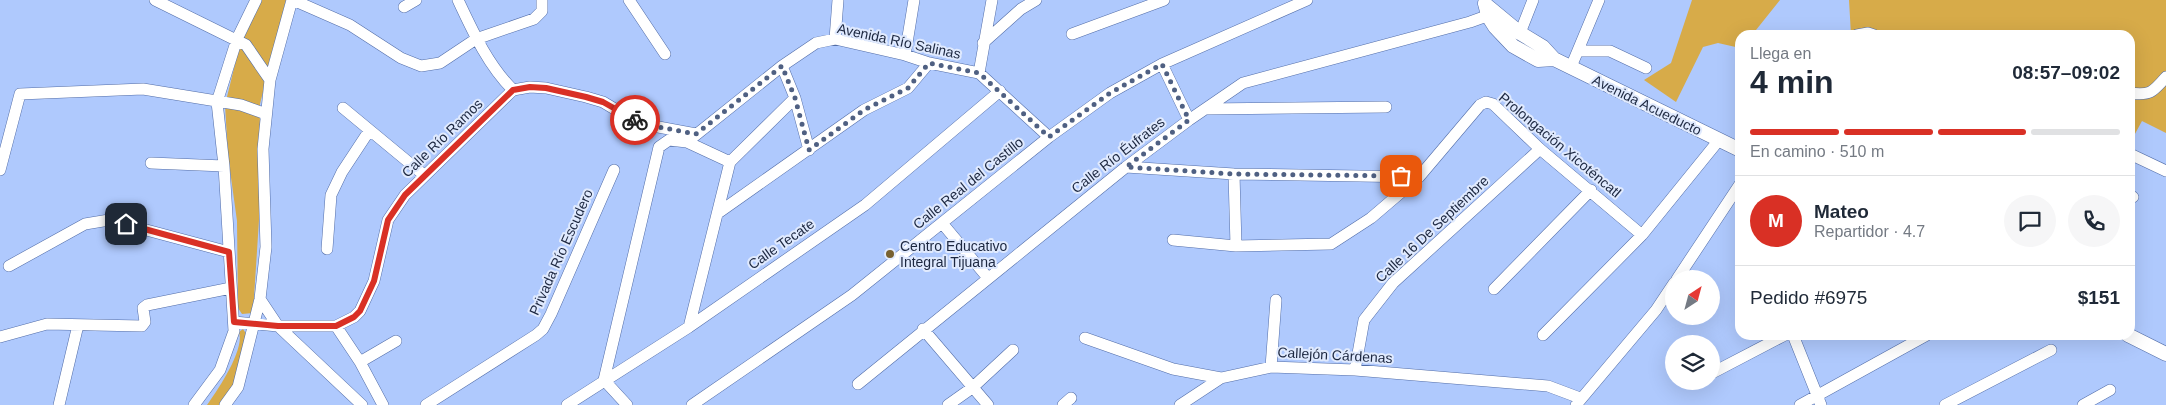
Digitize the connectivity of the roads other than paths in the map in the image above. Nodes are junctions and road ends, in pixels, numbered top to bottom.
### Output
1 (256, 0) edge
2 (293, 0) edge
3 (416, 0) edge
4 (458, 0) edge
5 (542, 0) edge
6 (629, 0) edge
7 (838, 0) edge
8 (914, 0) edge
9 (992, 0) edge
10 (1036, 0) edge
11 (1164, 0) edge
12 (1307, 0) edge
13 (1533, 0) edge
14 (1599, 0) edge
15 (159, 1) edge
16 (404, 7) dead end
17 (1489, 8) edge
18 (1520, 33) junction
19 (1072, 34) dead end
20 (236, 39) junction
21 (476, 39) junction
22 (835, 39) junction
23 (983, 44) junction
24 (1578, 51) junction
25 (665, 54) dead end
26 (905, 55) junction
27 (1554, 59) junction
28 (929, 63) junction
29 (1162, 64) junction
30 (782, 66) junction
31 (1571, 67) junction
32 (1646, 68) dead end
33 (979, 73) junction
34 (2166, 77) edge
35 (270, 80) junction
36 (513, 90) junction
37 (1000, 91) junction
38 (2135, 94) edge
39 (795, 98) junction
40 (217, 102) junction
41 (1386, 107) dead end
42 (343, 108) dead end
43 (1205, 109) junction
44 (266, 114) junction
45 (1189, 120) junction
46 (369, 131) junction
47 (696, 134) junction
48 (1049, 137) junction
49 (1719, 140) junction
50 (687, 142) junction
51 (1735, 148) edge
52 (1540, 149) junction
53 (809, 150) junction
54 (2135, 156) edge
55 (730, 162) junction
56 (152, 163) dead end
57 (224, 166) junction
58 (1126, 167) junction
59 (0, 170) edge
60 (614, 170) dead end
61 (2166, 171) edge
62 (1234, 174) junction
63 (424, 175) junction
64 (1419, 177) junction
65 (1591, 190) junction
66 (1735, 192) edge
67 (718, 213) junction
68 (942, 223) junction
69 (1642, 235) junction
70 (1173, 240) dead end
71 (1236, 246) junction
72 (327, 249) dead end
73 (229, 252) junction
74 (9, 266) dead end
75 (1683, 270) edge
76 (988, 278) junction
77 (231, 288) junction
78 (1494, 289) dead end
79 (1665, 296) edge
80 (260, 299) junction
81 (1276, 300) dead end
82 (234, 322) junction
83 (255, 322) junction
84 (78, 325) junction
85 (278, 326) junction
86 (336, 326) junction
87 (689, 326) junction
88 (924, 329) junction
89 (1543, 335) dead end
90 (0, 337) edge
91 (1085, 338) dead end
92 (2135, 338) edge
93 (1775, 340) edge
94 (1795, 340) edge
95 (1919, 340) edge
96 (396, 341) dead end
97 (1013, 350) dead end
98 (2051, 350) dead end
99 (2166, 354) edge
100 (360, 362) junction
101 (1271, 367) junction
102 (1720, 369) edge
103 (1355, 370) junction
104 (1220, 378) junction
105 (604, 380) junction
106 (858, 384) dead end
107 (972, 388) junction
108 (2110, 390) dead end
109 (1819, 400) edge
110 (1578, 402) edge
111 (59, 405) edge
112 (194, 405) edge
113 (226, 405) edge
114 (362, 405) edge
115 (383, 405) edge
116 (426, 405) edge
117 (567, 405) edge
118 (627, 405) edge
119 (692, 405) edge
120 (948, 405) edge
121 (988, 405) edge
122 (1180, 405) edge
123 (1800, 405) edge
124 (1945, 405) edge
125 (2083, 405) edge

1 - 20 street
2 - 21 street
2 - 35 street
3 - 16 street
4 - 21 street
5 - 21 street
6 - 25 street
7 - 22 street
8 - 26 street
9 - 23 street
10 - 23 street
11 - 19 street
12 - 29 street, Calle Real del Castillo
13 - 18 street
14 - 24 street
15 - 20 street
17 - 18 main road, Avenida Acueducto
17 - 27 main road, Avenida Acueducto
17 - 43 street, Calle Río Éufrates
18 - 27 main road, Avenida Acueducto
20 - 35 street
20 - 40 street
21 - 36 street
22 - 26 street, Avenida Río Salinas
22 - 30 street, Avenida Río Salinas
23 - 33 street
24 - 31 street
24 - 32 street
26 - 28 street, Avenida Río Salinas
27 - 31 main road, Avenida Acueducto
28 - 33 street, Avenida Río Salinas
28 - 53 street
29 - 45 street
29 - 48 street, Calle Real del Castillo
30 - 39 street
30 - 47 street, Avenida Río Salinas
31 - 49 main road, Avenida Acueducto
33 - 37 street, Avenida Río Salinas
34 - 38 street
35 - 44 street
36 - 47 street
36 - 63 street, Calle Río Ramos
37 - 48 street, Avenida Río Salinas
37 - 87 street, Calle Tecate
39 - 53 street
39 - 55 street
40 - 44 street
40 - 57 street
40 - 59 street
41 - 43 street
42 - 46 street
43 - 45 street, Calle Río Éufrates
44 - 80 street
45 - 58 street, Calle Río Éufrates
46 - 63 street
46 - 72 street
47 - 50 street, Avenida Río Salinas
48 - 68 street, Calle Real del Castillo
49 - 51 main road, Avenida Acueducto
49 - 69 street
50 - 55 street
50 - 105 street
52 - 64 street, Prolongación Xicoténcatl
52 - 65 street, Prolongación Xicoténcatl
52 - 103 street, Calle 16 De Septiembre
53 - 67 street
54 - 61 street
55 - 67 street
56 - 57 street
57 - 73 street
58 - 62 street
58 - 76 street, Calle Río Éufrates
60 - 116 street, Privada Río Escudero
62 - 64 street
62 - 71 street
63 - 86 street, Calle Río Ramos
64 - 71 street, Prolongación Xicoténcatl
65 - 69 street, Prolongación Xicoténcatl
65 - 78 street
66 - 75 street
67 - 87 street
68 - 76 street
68 - 119 street, Calle Real del Castillo
69 - 89 street
70 - 71 street, Prolongación Xicoténcatl
73 - 74 street
73 - 77 street
76 - 88 street, Calle Río Éufrates
77 - 82 street
77 - 84 street
79 - 110 street
80 - 83 street
80 - 85 street
81 - 101 street
82 - 83 street
82 - 112 street
83 - 85 street
83 - 113 street
84 - 90 street
84 - 111 street
85 - 86 street
85 - 114 street
86 - 100 street
87 - 105 street, Calle Tecate
88 - 106 street, Calle Río Éufrates
88 - 107 street
91 - 104 street, Callejón Cárdenas
92 - 99 main road
93 - 102 street
94 - 109 street
95 - 109 street
96 - 100 street
97 - 107 street
98 - 124 street
100 - 115 street
101 - 103 street, Callejón Cárdenas
101 - 104 street, Callejón Cárdenas
103 - 110 street, Callejón Cárdenas
104 - 122 street
105 - 117 street, Calle Tecate
105 - 118 street
107 - 120 street
107 - 121 street
108 - 125 street
109 - 123 street

